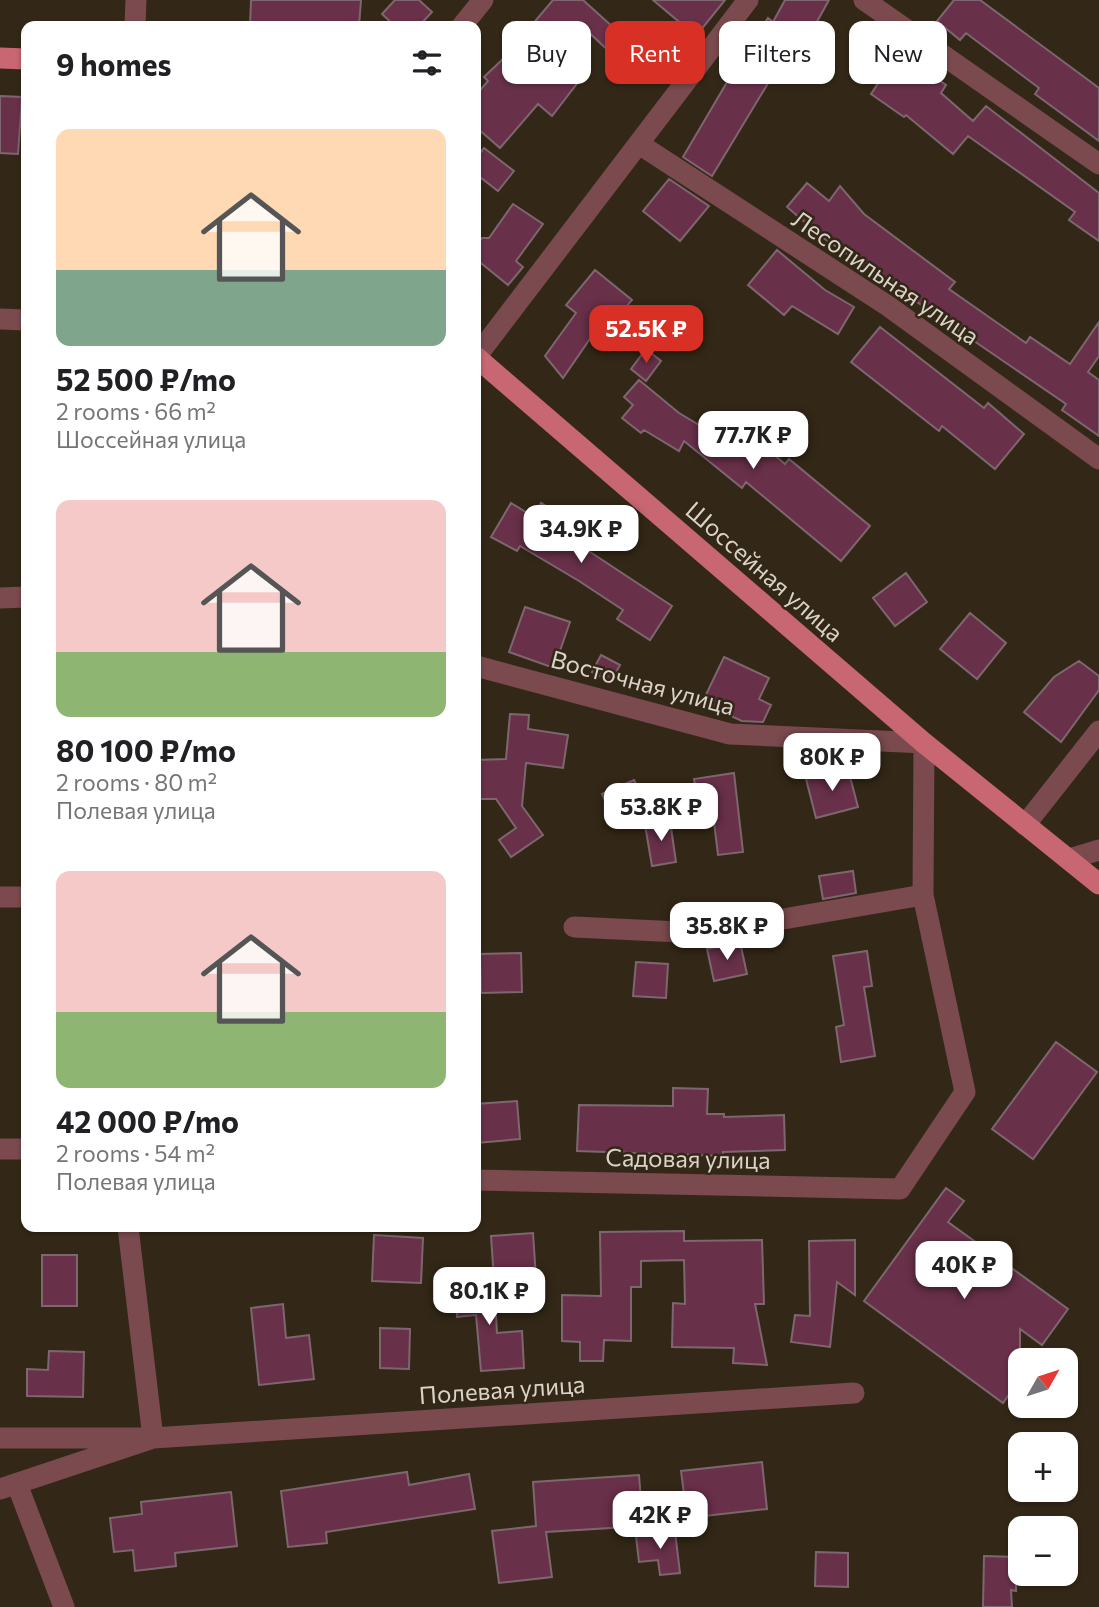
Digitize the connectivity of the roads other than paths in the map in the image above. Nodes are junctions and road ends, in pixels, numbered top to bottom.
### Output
1 (135, 0) edge
2 (483, 0) edge
3 (748, 0) edge
4 (864, 0) edge
5 (135, 21) edge
6 (466, 21) edge
7 (0, 58) edge
8 (21, 59) edge
9 (639, 144) junction
10 (1099, 164) edge
11 (0, 319) edge
12 (21, 320) edge
13 (481, 350) edge
14 (481, 361) edge
15 (1099, 459) edge
16 (21, 597) edge
17 (0, 598) edge
18 (481, 667) edge
19 (1099, 732) edge
20 (924, 743) junction
21 (1025, 825) junction
22 (1099, 850) edge
23 (1069, 859) junction
24 (1099, 884) edge
25 (923, 895) junction
26 (0, 897) edge
27 (21, 897) edge
28 (574, 927) dead end
29 (0, 1149) edge
30 (21, 1149) edge
31 (481, 1180) edge
32 (129, 1232) edge
33 (854, 1394) dead end
34 (153, 1437) junction
35 (0, 1438) edge
36 (9, 1486) edge
37 (64, 1607) edge

1 - 5 street
2 - 6 street
3 - 9 street
4 - 10 street
7 - 8 main road
9 - 13 street
9 - 15 street, Лесопильная улица
11 - 12 street
14 - 20 main road, Шоссейная улица
16 - 17 street
18 - 20 street, Восточная улица
19 - 21 street
20 - 21 main road, Шоссейная улица
20 - 25 street
21 - 23 main road, Шоссейная улица
22 - 23 street
23 - 24 main road, Шоссейная улица
25 - 28 street
25 - 31 street, Садовая улица
26 - 27 street
29 - 30 street
32 - 34 street
33 - 34 street, Полевая улица
34 - 35 street, Полевая улица
34 - 36 street, Полевая улица
36 - 37 street

